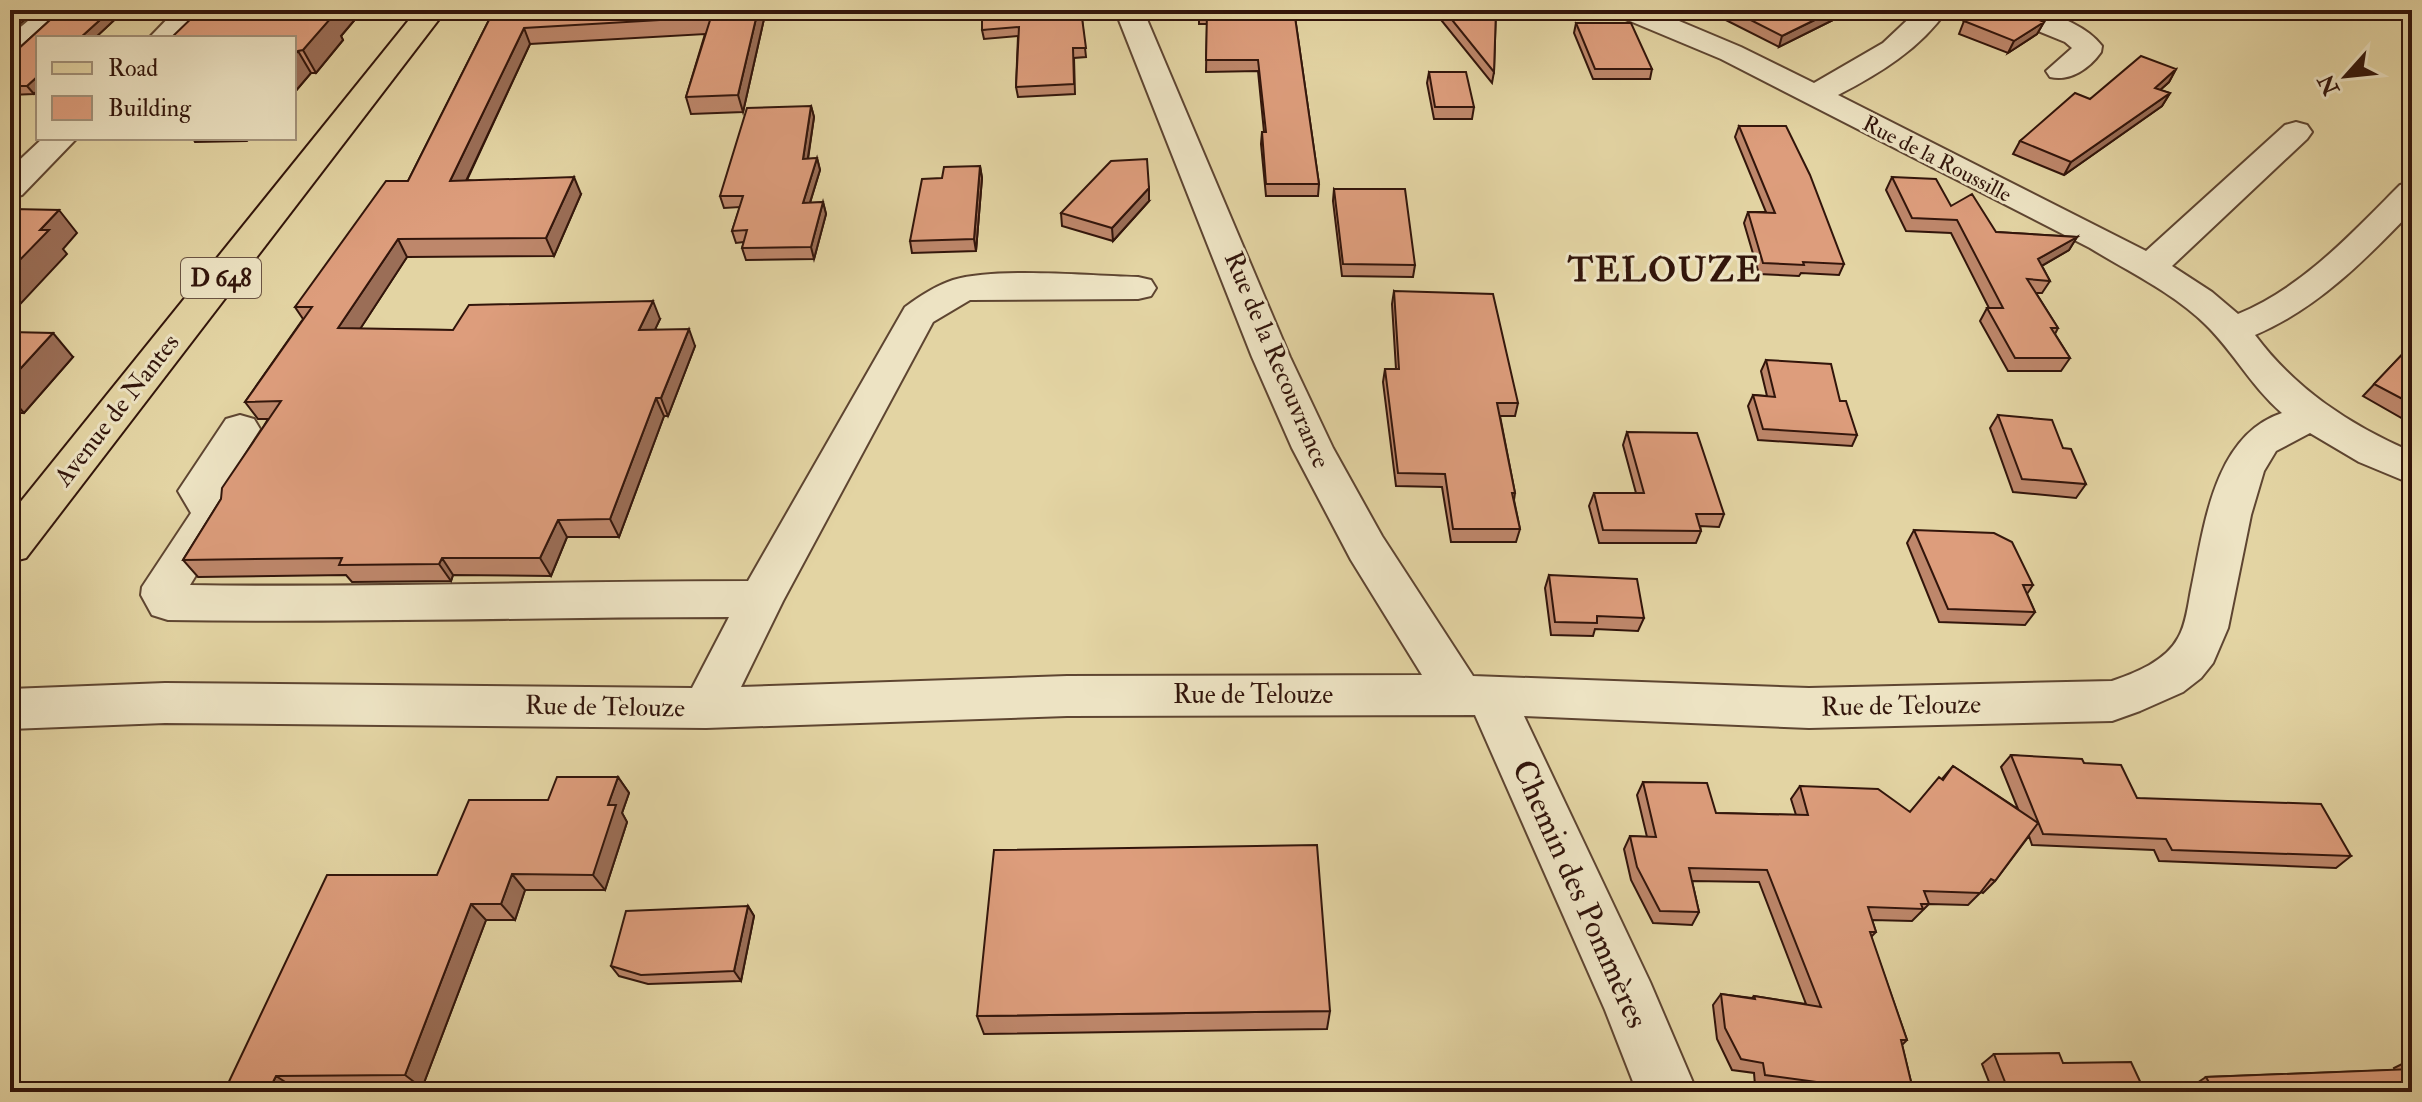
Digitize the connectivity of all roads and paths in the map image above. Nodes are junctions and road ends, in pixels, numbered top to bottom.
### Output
1 (58, 10) edge
2 (192, 10) edge
3 (432, 10) edge
4 (1129, 10) edge
5 (1628, 10) edge
6 (1933, 10) edge
7 (2011, 10) edge
8 (166, 36) edge
9 (10, 51) edge
10 (2061, 71) dead end
11 (1812, 96) junction
12 (2296, 132) dead end
13 (59, 140) edge
14 (10, 188) edge
15 (2412, 192) edge
16 (2149, 268) junction
17 (1138, 288) dead end
18 (2233, 330) junction
19 (2318, 417) junction
20 (240, 429) dead end
21 (2412, 469) edge
22 (10, 546) edge
23 (761, 599) junction
24 (1474, 695) junction
25 (706, 708) junction
26 (10, 709) edge
27 (1667, 1092) edge

1 - 9 street
2 - 8 street
3 - 22 main road, Avenue de Nantes / D 648
4 - 24 street, Rue de la Recouvrance
5 - 11 street, Rue de la Roussille
6 - 11 street
7 - 10 street
11 - 16 street, Rue de la Roussille
12 - 16 street
13 - 14 street
15 - 18 street
16 - 18 street, Rue de la Roussille
17 - 23 street
18 - 19 street, Rue de la Roussille
19 - 21 street, Rue de la Roussille
19 - 24 street, Rue de Telouze
20 - 23 street
23 - 25 street
24 - 25 street, Rue de Telouze
24 - 27 street, Chemin des Pommères
25 - 26 street, Rue de Telouze

